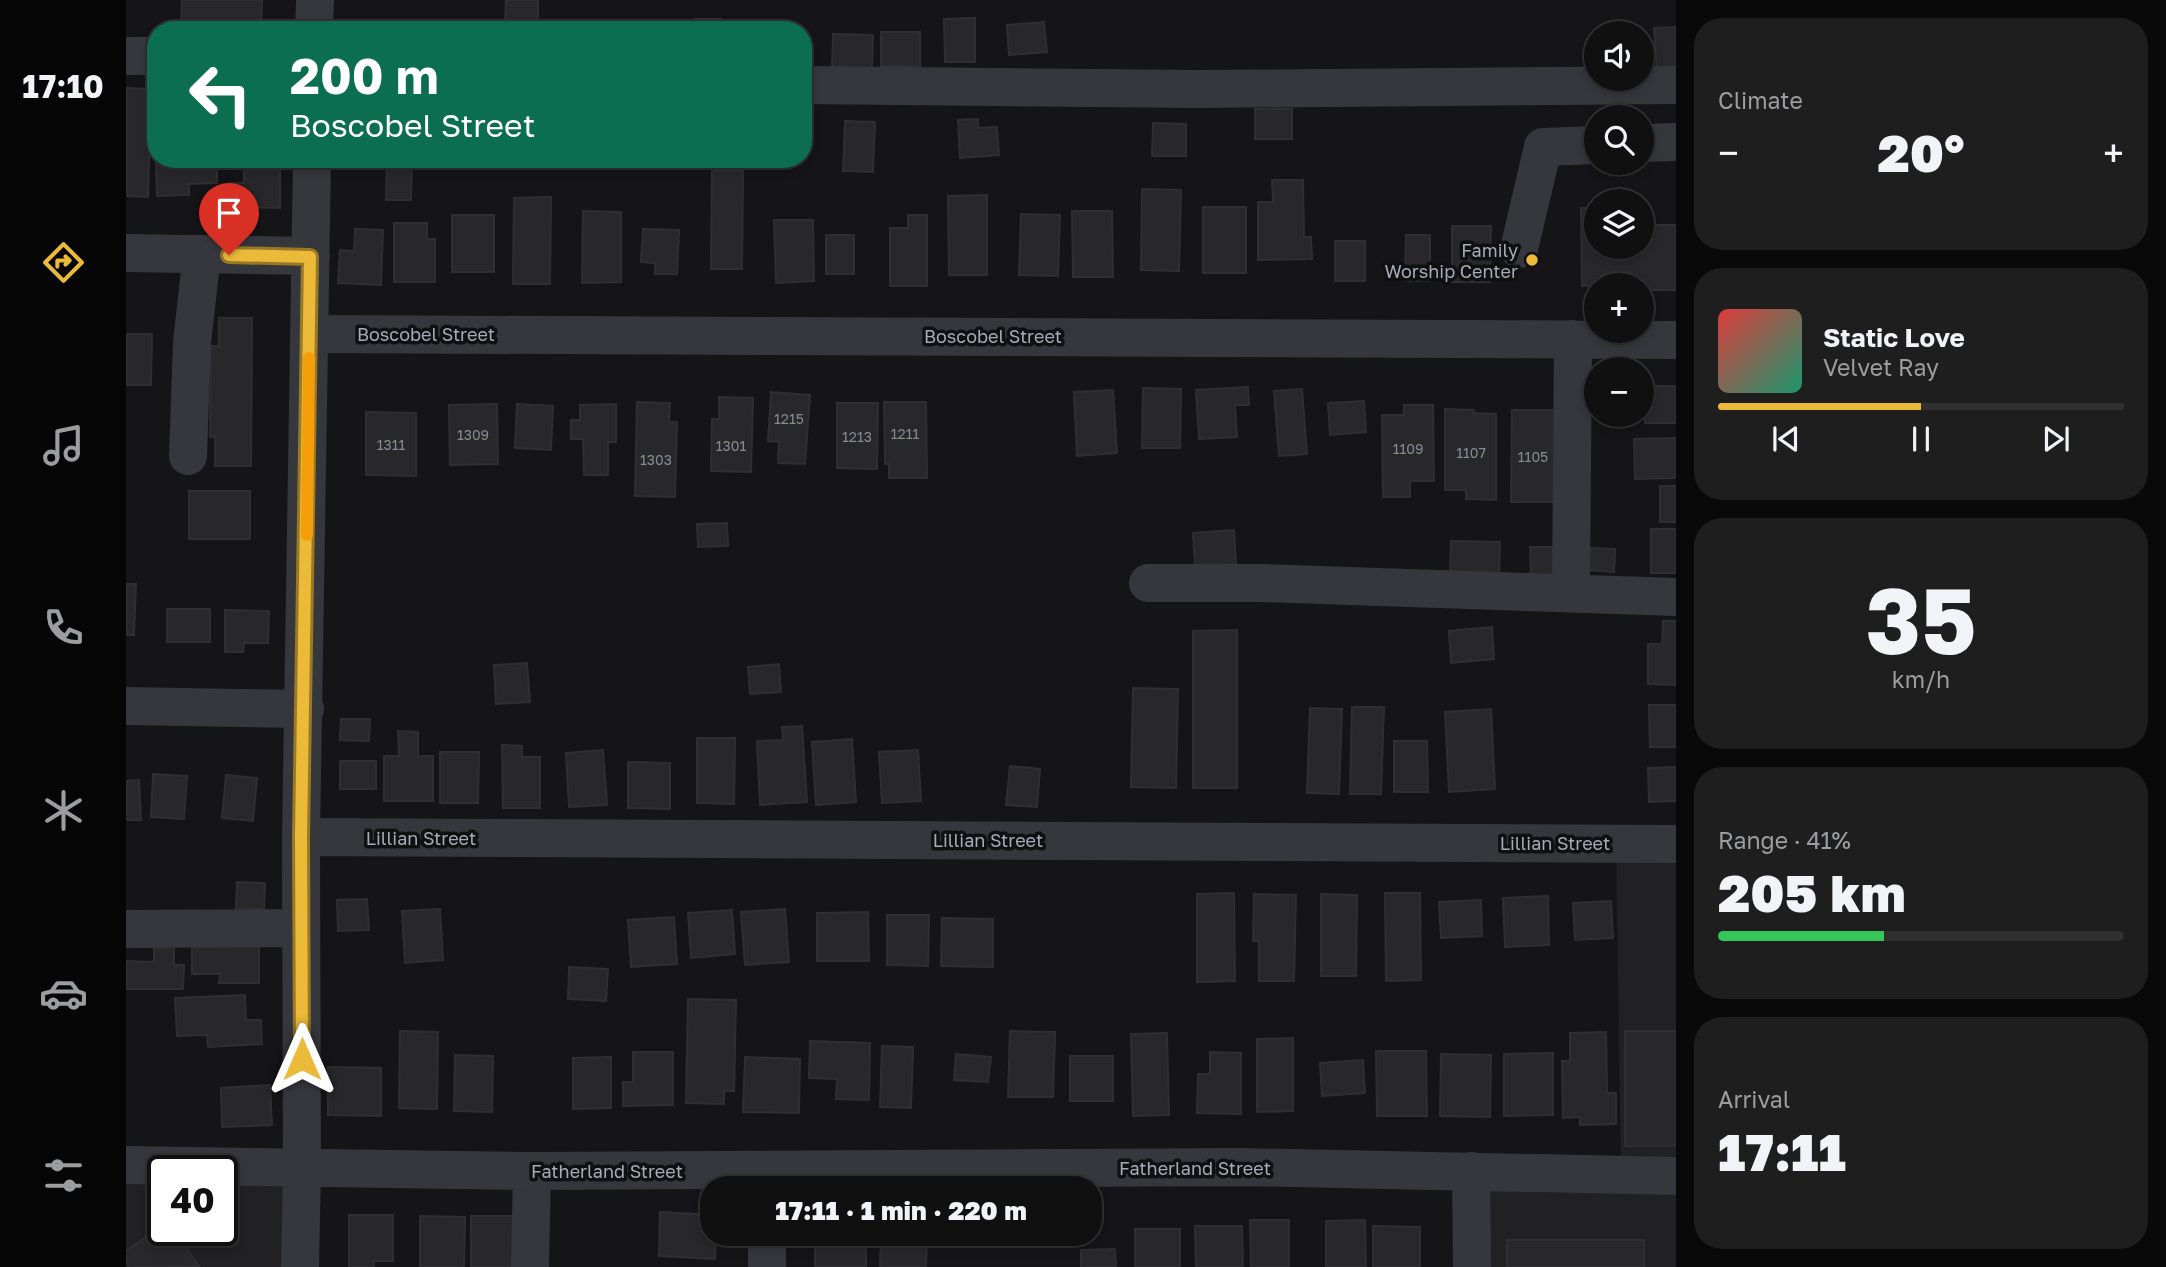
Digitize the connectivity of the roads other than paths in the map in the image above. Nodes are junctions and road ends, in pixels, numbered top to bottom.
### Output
1 (315, 0) edge
2 (314, 21) edge
3 (126, 56) edge
4 (147, 56) edge
5 (812, 85) edge
6 (1676, 85) edge
7 (1676, 142) edge
8 (1654, 143) edge
9 (1584, 145) edge
10 (312, 168) edge
11 (1519, 249) dead end
12 (126, 253) edge
13 (202, 254) junction
14 (310, 257) junction
15 (309, 334) junction
16 (1573, 339) junction
17 (1676, 340) edge
18 (188, 456) dead end
19 (1148, 583) dead end
20 (1571, 593) junction
21 (1676, 597) edge
22 (126, 706) edge
23 (305, 709) junction
24 (301, 837) junction
25 (1676, 844) edge
26 (301, 928) junction
27 (126, 929) edge
28 (126, 1165) edge
29 (302, 1167) junction
30 (532, 1171) junction
31 (1471, 1171) junction
32 (908, 1176) edge
33 (1676, 1176) edge
34 (700, 1177) edge
35 (767, 1246) edge
36 (300, 1267) edge
37 (530, 1267) edge
38 (766, 1267) edge
39 (1472, 1267) edge

1 - 2 street
3 - 4 street
5 - 6 street
7 - 8 street
9 - 11 street
10 - 14 street
12 - 13 street
13 - 14 street
13 - 18 street
14 - 15 street
15 - 16 street, Boscobel Street
15 - 23 street
16 - 17 street, Boscobel Street
16 - 20 street
19 - 20 street
20 - 21 street
22 - 23 street
23 - 24 street
24 - 25 street, Lillian Street
24 - 26 street
26 - 27 street
26 - 29 street
28 - 29 street, Fatherland Street
29 - 30 street, Fatherland Street
29 - 36 street
30 - 34 street, Fatherland Street
30 - 37 street
31 - 32 street, Fatherland Street
31 - 33 street, Fatherland Street
31 - 39 street
35 - 38 street

